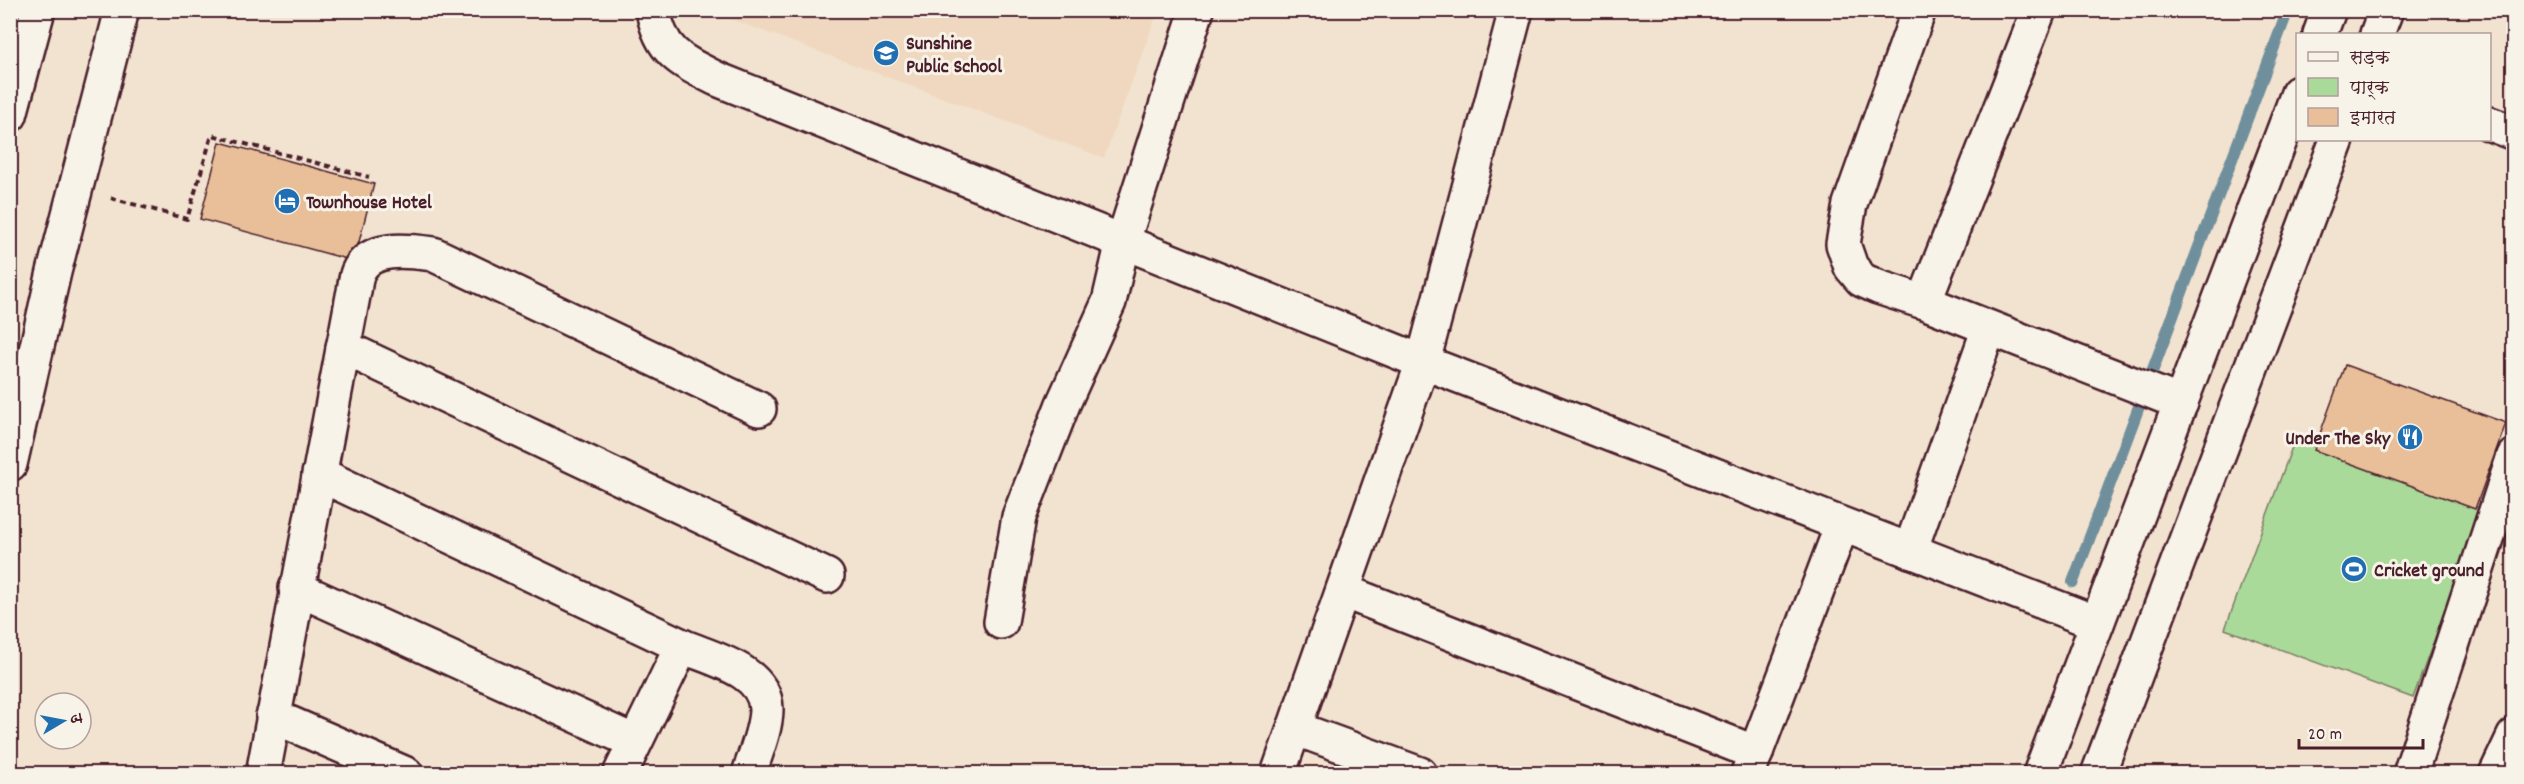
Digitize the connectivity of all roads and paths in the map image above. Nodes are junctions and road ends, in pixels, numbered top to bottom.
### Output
1 (38, 10) edge
2 (122, 10) edge
3 (653, 10) edge
4 (1197, 10) edge
5 (1516, 10) edge
6 (1919, 10) edge
7 (2039, 10) edge
8 (2329, 10) edge
9 (2386, 10) edge
10 (2320, 33) edge
11 (2377, 33) edge
12 (2296, 98) edge
13 (10, 115) edge
14 (2491, 124) edge
15 (2514, 133) edge
16 (2337, 141) edge
17 (369, 177) dead end
18 (75, 188) junction
19 (1123, 241) junction
20 (1924, 302) junction
21 (1989, 328) junction
22 (343, 347) junction
23 (1423, 362) junction
24 (2181, 403) junction
25 (759, 409) dead end
26 (2513, 458) edge
27 (10, 464) edge
28 (319, 474) junction
29 (1842, 525) junction
30 (1910, 551) junction
31 (827, 576) dead end
32 (296, 588) junction
33 (1342, 591) junction
34 (1001, 622) dead end
35 (2097, 623) junction
36 (681, 646) junction
37 (273, 716) junction
38 (1294, 728) junction
39 (2514, 736) edge
40 (635, 742) junction
41 (1752, 763) edge
42 (263, 774) edge
43 (406, 774) edge
44 (620, 774) edge
45 (749, 774) edge
46 (1278, 774) edge
47 (1420, 774) edge
48 (2040, 774) edge
49 (2098, 774) edge
50 (2410, 774) edge
51 (2496, 774) edge

1 - 13 street
2 - 18 street
3 - 19 street
4 - 19 street
5 - 23 street
6 - 20 street
7 - 20 street
8 - 10 street
9 - 11 street
12 - 24 street
14 - 15 street
16 - 49 street
17 - 18 path
18 - 27 street
19 - 23 street
19 - 34 street
20 - 21 street
21 - 24 street
21 - 30 street
22 - 25 street
22 - 28 street
22 - 31 street
23 - 29 street
23 - 33 street
24 - 35 street
26 - 50 street
28 - 32 street
28 - 36 street
29 - 30 street
29 - 41 street
30 - 35 street
32 - 37 street
32 - 40 street
33 - 38 street
33 - 41 street
35 - 48 street
36 - 40 street
36 - 45 street
37 - 42 street
37 - 43 street
38 - 46 street
38 - 47 street
39 - 51 street
40 - 44 street

